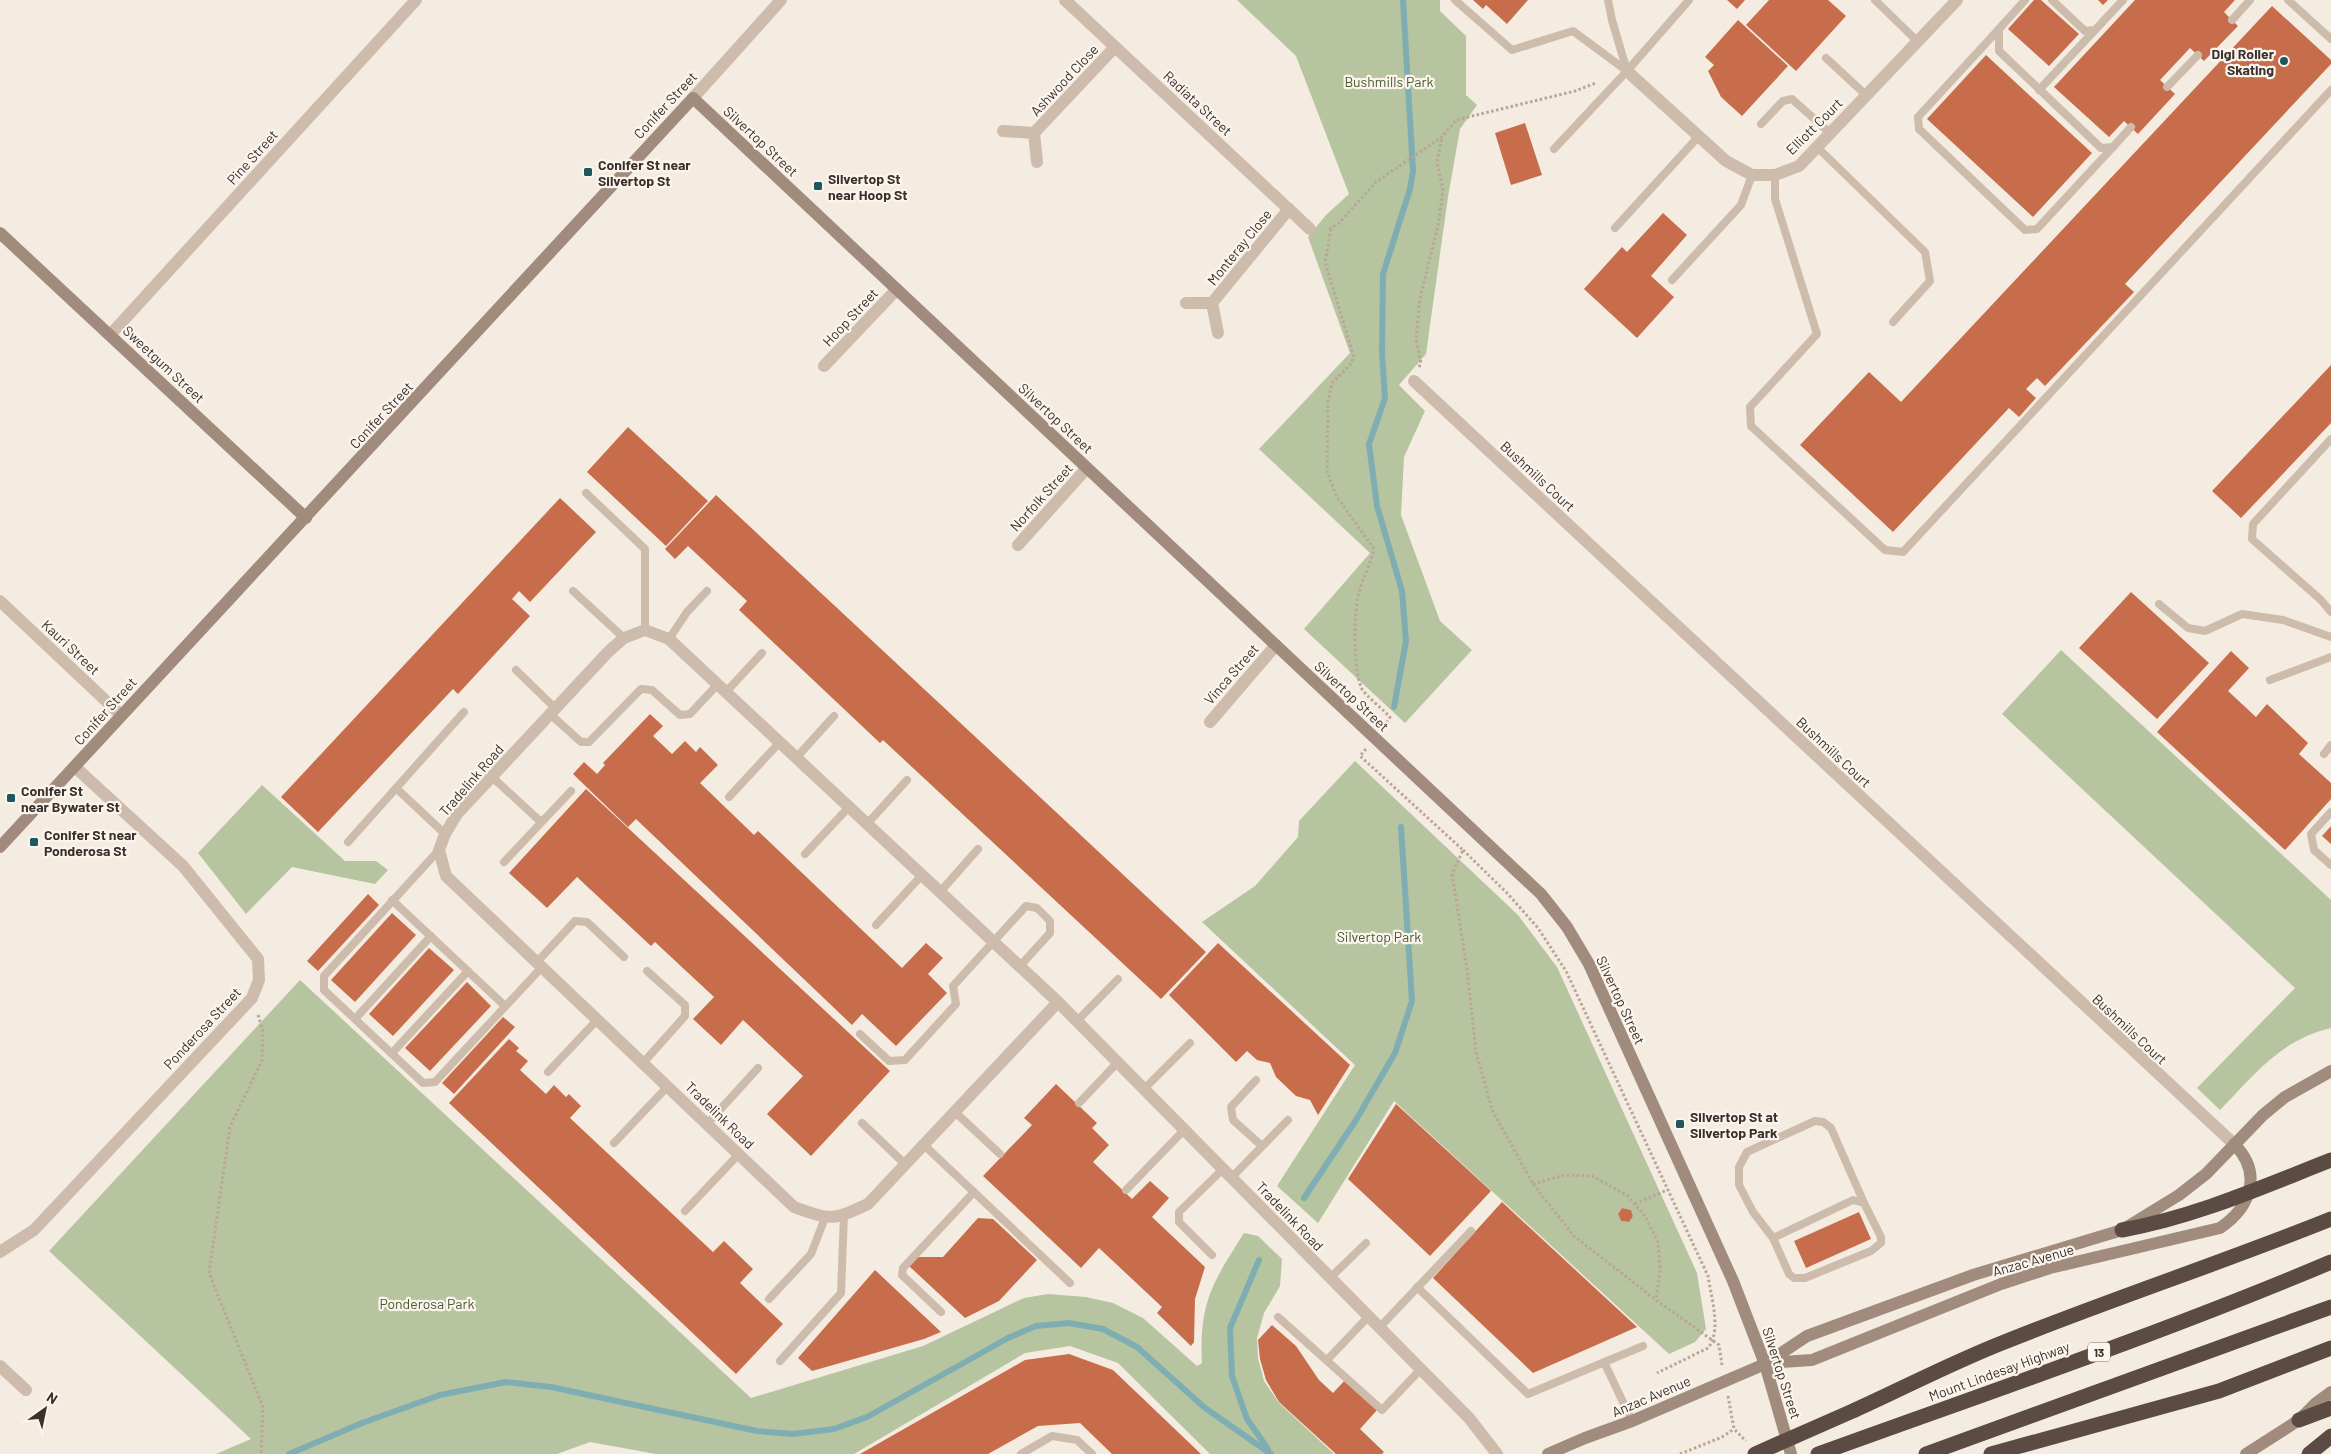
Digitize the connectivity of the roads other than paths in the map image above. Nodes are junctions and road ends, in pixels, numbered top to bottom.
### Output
1 (416, 0) edge
2 (782, 0) edge
3 (1065, 0) edge
4 (1456, 0) edge
5 (1608, 0) edge
6 (1689, 0) edge
7 (1875, 0) edge
8 (1957, 0) edge
9 (2024, 0) edge
10 (2052, 0) edge
11 (2123, 0) edge
12 (2250, 0) edge
13 (2288, 0) edge
14 (2232, 20) dead end
15 (1999, 29) junction
16 (2095, 30) junction
17 (2331, 40) edge
18 (1917, 41) junction
19 (1115, 47) junction
20 (2198, 55) dead end
21 (1826, 58) dead end
22 (1627, 71) junction
23 (2167, 87) dead end
24 (2039, 90) junction
25 (2331, 90) edge
26 (1866, 95) junction
27 (693, 98) junction
28 (1761, 124) dead end
29 (2131, 127) dead end
30 (1004, 131) dead end
31 (1034, 133) junction
32 (1830, 133) junction
33 (1699, 136) junction
34 (1817, 147) junction
35 (2113, 147) junction
36 (1554, 149) dead end
37 (1037, 162) dead end
38 (1752, 175) junction
39 (1775, 175) junction
40 (1289, 209) junction
41 (1615, 228) dead end
42 (1310, 229) road end
43 (0, 233) edge
44 (1672, 280) dead end
45 (897, 289) junction
46 (1186, 303) dead end
47 (1212, 304) junction
48 (1893, 322) dead end
49 (1218, 333) dead end
50 (110, 335) junction
51 (824, 366) dead end
52 (1414, 381) road end
53 (2331, 439) edge
54 (1087, 468) junction
55 (586, 493) dead end
56 (306, 518) junction
57 (1018, 545) dead end
58 (573, 591) dead end
59 (706, 591) dead end
60 (0, 601) edge
61 (2158, 604) dead end
62 (2331, 612) edge
63 (645, 630) junction
64 (2331, 637) edge
65 (624, 638) junction
66 (669, 639) junction
67 (1276, 645) junction
68 (762, 653) dead end
69 (2331, 657) edge
70 (516, 670) dead end
71 (2270, 680) dead end
72 (722, 688) junction
73 (553, 711) junction
74 (464, 712) dead end
75 (121, 715) junction
76 (834, 716) dead end
77 (1210, 722) dead end
78 (780, 742) junction
79 (2331, 745) edge
80 (2324, 754) dead end
81 (796, 758) junction
82 (75, 767) junction
83 (492, 777) junction
84 (907, 780) dead end
85 (396, 788) junction
86 (571, 791) dead end
87 (729, 797) dead end
88 (849, 807) junction
89 (2331, 812) edge
90 (541, 822) junction
91 (867, 824) junction
92 (445, 834) junction
93 (348, 842) dead end
94 (0, 847) edge
95 (978, 849) dead end
96 (439, 850) junction
97 (805, 854) dead end
98 (504, 862) dead end
99 (2331, 865) edge
100 (922, 875) junction
101 (940, 892) junction
102 (392, 900) junction
103 (876, 925) dead end
104 (431, 936) junction
105 (993, 941) junction
106 (624, 957) dead end
107 (540, 964) junction
108 (1020, 966) junction
109 (647, 970) dead end
110 (468, 971) junction
111 (1118, 979) dead end
112 (1058, 1002) junction
113 (505, 1006) junction
114 (355, 1019) junction
115 (598, 1019) junction
116 (1078, 1022) junction
117 (860, 1034) dead end
118 (1190, 1043) dead end
119 (392, 1053) junction
120 (1118, 1062) junction
121 (644, 1063) junction
122 (758, 1068) dead end
123 (2331, 1071) edge
124 (548, 1072) dead end
125 (1256, 1080) dead end
126 (668, 1086) junction
127 (1144, 1089) junction
128 (1079, 1104) dead end
129 (955, 1112) junction
130 (1288, 1120) dead end
131 (862, 1123) dead end
132 (707, 1124) junction
133 (1184, 1130) junction
134 (614, 1143) dead end
135 (2234, 1144) junction
136 (924, 1145) junction
137 (1262, 1146) junction
138 (739, 1154) junction
139 (1000, 1154) dead end
140 (2331, 1160) edge
141 (906, 1165) junction
142 (1227, 1173) junction
143 (1126, 1190) dead end
144 (974, 1192) junction
145 (2249, 1192) junction
146 (1864, 1203) junction
147 (685, 1212) dead end
148 (844, 1216) junction
149 (825, 1218) junction
150 (2331, 1219) edge
151 (2122, 1230) junction
152 (1471, 1231) dead end
153 (1773, 1238) junction
154 (1366, 1243) dead end
155 (0, 1252) edge
156 (1212, 1255) dead end
157 (2331, 1262) edge
158 (1330, 1278) junction
159 (1070, 1283) dead end
160 (1418, 1287) junction
161 (769, 1299) dead end
162 (2331, 1307) edge
163 (941, 1312) dead end
164 (1278, 1317) dead end
165 (1368, 1317) junction
166 (1379, 1328) junction
167 (1643, 1346) dead end
168 (2331, 1348) edge
169 (1326, 1360) junction
170 (780, 1361) dead end
171 (1604, 1362) junction
172 (1765, 1364) junction
173 (0, 1366) edge
174 (1420, 1370) junction
175 (26, 1390) dead end
176 (2331, 1392) edge
177 (2331, 1408) edge
178 (2299, 1420) junction
179 (1632, 1421) junction
180 (2331, 1436) edge
181 (1751, 1450) edge
182 (1021, 1454) edge
183 (1092, 1454) edge
184 (1497, 1454) edge
185 (1548, 1454) edge
186 (1791, 1454) edge
187 (1818, 1454) edge
188 (1926, 1454) edge
189 (1991, 1454) edge
190 (2246, 1454) edge
191 (2309, 1454) edge

1 - 50 street, Pine Street
2 - 27 street, Conifer Street
3 - 19 street, Radiata Street
4 - 22 lane
5 - 22 lane
6 - 22 lane
7 - 18 lane
8 - 18 street, Elliott Court
9 - 15 lane
10 - 16 lane
11 - 16 lane
12 - 14 lane
13 - 17 lane
15 - 24 lane
15 - 35 lane
16 - 24 lane
18 - 26 street, Elliott Court
19 - 31 street, Ashwood Close
19 - 40 street, Radiata Street
20 - 23 lane
21 - 26 lane
22 - 33 street, Elliott Court
22 - 36 lane
24 - 35 lane
25 - 39 lane
26 - 32 street, Elliott Court
27 - 45 street, Silvertop Street
27 - 56 street, Conifer Street
28 - 32 lane
29 - 35 lane
30 - 31 street, Ashwood Close
31 - 37 street, Ashwood Close
32 - 34 street, Elliott Court
33 - 38 street, Elliott Court
33 - 41 lane
34 - 39 street, Elliott Court
34 - 48 lane
38 - 39 street, Elliott Court
38 - 44 lane
40 - 42 street, Radiata Street
40 - 47 street, Monteray Close
43 - 50 street, Sweetgum Street
45 - 51 street, Hoop Street
45 - 54 street, Silvertop Street
46 - 47 street, Monteray Close
47 - 49 street, Monteray Close
50 - 56 street, Sweetgum Street
52 - 135 street, Bushmills Court
53 - 62 lane
54 - 57 street, Norfolk Street
54 - 67 street, Silvertop Street
55 - 63 lane
56 - 75 street, Conifer Street
58 - 65 lane
59 - 66 lane
60 - 75 street, Kauri Street
61 - 64 lane
63 - 65 street, Tradelink Road
63 - 66 street, Tradelink Road
65 - 73 street, Tradelink Road
66 - 72 street, Tradelink Road
67 - 77 street, Vinca Street
67 - 172 street, Silvertop Street
68 - 72 lane
69 - 71 lane
70 - 73 lane
72 - 73 lane
72 - 78 street, Tradelink Road
73 - 83 street, Tradelink Road
74 - 85 lane
75 - 82 street, Conifer Street
76 - 81 lane
78 - 81 street, Tradelink Road
78 - 87 lane
79 - 80 lane
81 - 88 street, Tradelink Road
82 - 94 street, Conifer Street
82 - 155 street, Ponderosa Street
83 - 90 lane
83 - 92 street, Tradelink Road
84 - 91 lane
85 - 92 lane
85 - 93 lane
86 - 90 lane
88 - 91 street, Tradelink Road
88 - 97 lane
89 - 99 lane
90 - 98 lane
91 - 100 street, Tradelink Road
92 - 96 street, Tradelink Road
95 - 101 lane
96 - 102 lane
96 - 107 street, Tradelink Road
100 - 101 street, Tradelink Road
100 - 103 lane
101 - 105 street, Tradelink Road
102 - 104 lane
102 - 114 lane
104 - 110 lane
104 - 114 lane
105 - 108 street, Tradelink Road
105 - 108 lane
105 - 117 lane
106 - 107 lane
107 - 113 lane
107 - 115 street, Tradelink Road
108 - 112 street, Tradelink Road
109 - 121 lane
110 - 113 lane
110 - 119 lane
111 - 116 lane
112 - 116 street, Tradelink Road
112 - 129 street, Tradelink Road
113 - 119 lane
114 - 119 lane
115 - 121 street, Tradelink Road
115 - 124 lane
116 - 120 street, Tradelink Road
118 - 127 lane
120 - 127 street, Tradelink Road
120 - 128 lane
121 - 126 street, Tradelink Road
122 - 132 lane
123 - 135 street, Anzac Avenue
125 - 137 lane
126 - 132 street, Tradelink Road
126 - 134 lane
127 - 133 street, Tradelink Road
129 - 136 street, Tradelink Road
129 - 139 lane
130 - 137 lane
131 - 141 lane
132 - 138 street, Tradelink Road
133 - 142 street, Tradelink Road
133 - 143 lane
135 - 145 street
135 - 151 street, Anzac Avenue
136 - 141 street, Tradelink Road
136 - 144 lane
137 - 142 lane
138 - 147 lane
138 - 149 street, Tradelink Road
140 - 145 highway
141 - 148 street, Tradelink Road
142 - 156 lane
142 - 158 street, Tradelink Road
144 - 159 lane
144 - 163 lane
145 - 151 highway
145 - 172 street, Anzac Avenue
146 - 153 lane
146 - 153 lane
146 - 153 lane
148 - 149 street, Tradelink Road
148 - 170 lane
149 - 161 lane
150 - 181 highway, bridge
151 - 172 street, Anzac Avenue
152 - 160 lane
154 - 158 lane
157 - 187 highway, Mount Lindesay Highway / 13
158 - 165 street, Tradelink Road
160 - 166 lane
160 - 171 lane
162 - 188 highway
164 - 169 lane
165 - 166 street, Tradelink Road
165 - 169 lane
166 - 174 street, Tradelink Road
167 - 171 lane
168 - 189 highway
169 - 174 lane
171 - 179 lane
172 - 179 street, Anzac Avenue
172 - 186 street, Silvertop Street
173 - 175 street
174 - 184 street, Tradelink Road
176 - 178 street
177 - 178 highway
178 - 190 street
179 - 185 street, Anzac Avenue
180 - 191 highway
182 - 183 lane

